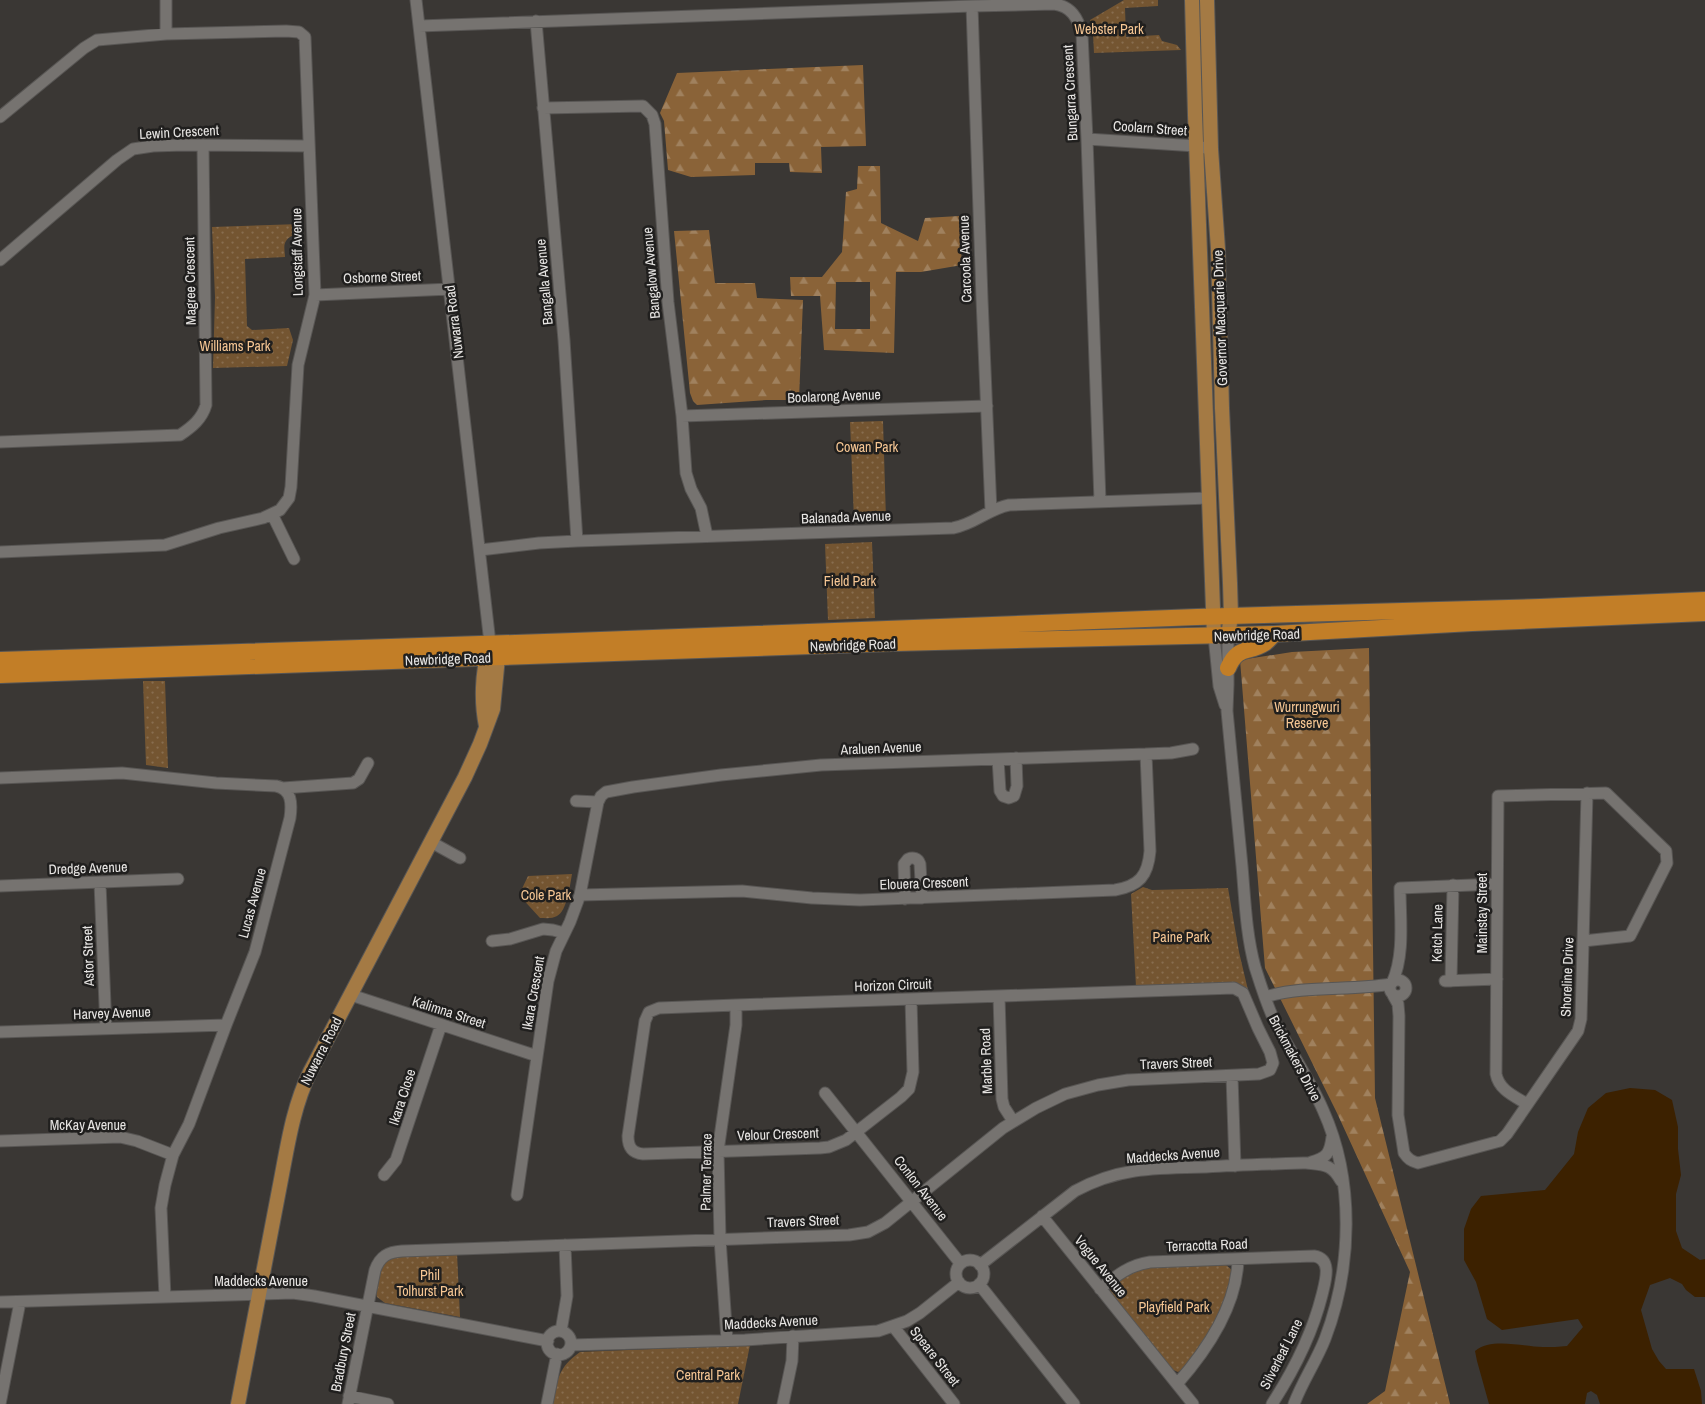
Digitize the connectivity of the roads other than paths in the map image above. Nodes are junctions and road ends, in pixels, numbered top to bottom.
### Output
1 (166, 0) edge
2 (416, 0) edge
3 (1192, 0) edge
4 (1207, 0) edge
5 (832, 6) edge
6 (972, 6) junction
7 (536, 22) junction
8 (419, 26) junction
9 (166, 34) junction
10 (544, 108) junction
11 (0, 117) edge
12 (1087, 138) junction
13 (203, 145) junction
14 (309, 146) junction
15 (1196, 146) junction
16 (1211, 149) junction
17 (0, 260) edge
18 (450, 289) junction
19 (315, 295) junction
20 (987, 406) junction
21 (682, 416) junction
22 (0, 442) edge
23 (1209, 498) junction
24 (1100, 501) junction
25 (992, 511) junction
26 (272, 514) junction
27 (707, 536) junction
28 (577, 541) junction
29 (480, 550) junction
30 (0, 552) edge
31 (294, 559) dead end
32 (1705, 600) edge
33 (1705, 613) edge
34 (1231, 616) junction
35 (1213, 617) junction
36 (1274, 634) junction
37 (1221, 636) junction
38 (491, 653) junction
39 (0, 660) edge
40 (1228, 668) junction
41 (0, 675) edge
42 (1227, 712) junction
43 (1192, 749) dead end
44 (1146, 754) junction
45 (1016, 758) junction
46 (998, 759) junction
47 (368, 763) dead end
48 (0, 778) edge
49 (283, 788) junction
50 (1587, 793) junction
51 (576, 800) dead end
52 (598, 802) junction
53 (431, 842) junction
54 (460, 858) dead end
55 (178, 879) dead end
56 (100, 883) junction
57 (1497, 884) junction
58 (0, 886) edge
59 (1453, 886) junction
60 (580, 895) junction
61 (922, 898) junction
62 (905, 899) junction
63 (564, 933) junction
64 (492, 941) dead end
65 (1583, 941) junction
66 (1497, 979) junction
67 (1394, 989) junction
68 (351, 995) junction
69 (999, 996) junction
70 (1265, 997) junction
71 (911, 999) junction
72 (736, 1005) junction
73 (226, 1025) junction
74 (441, 1025) junction
75 (106, 1028) junction
76 (0, 1032) edge
77 (537, 1056) junction
78 (1232, 1076) junction
79 (825, 1093) dead end
80 (1527, 1104) junction
81 (1013, 1121) junction
82 (857, 1132) junction
83 (1332, 1136) junction
84 (0, 1141) edge
85 (718, 1151) junction
86 (173, 1154) junction
87 (1306, 1163) junction
88 (1235, 1166) junction
89 (384, 1175) dead end
90 (1344, 1185) junction
91 (517, 1195) dead end
92 (912, 1201) junction
93 (1042, 1216) junction
94 (720, 1240) junction
95 (565, 1245) junction
96 (1238, 1259) junction
97 (1323, 1260) joint
98 (960, 1263) junction
99 (980, 1265) junction
100 (959, 1282) junction
101 (979, 1284) junction
102 (1100, 1289) junction
103 (259, 1294) junction
104 (165, 1297) junction
105 (0, 1302) edge
106 (20, 1302) junction
107 (367, 1306) junction
108 (893, 1326) junction
109 (561, 1331) junction
110 (793, 1336) junction
111 (727, 1340) junction
112 (548, 1341) junction
113 (571, 1345) junction
114 (557, 1354) junction
115 (1177, 1384) junction
116 (349, 1400) edge
117 (1295, 1400) edge
118 (0, 1404) edge
119 (238, 1404) edge
120 (388, 1404) edge
121 (547, 1404) edge
122 (783, 1404) edge
123 (954, 1404) edge
124 (1074, 1404) edge
125 (1193, 1404) edge
126 (1272, 1404) edge
127 (1288, 1404) edge

1 - 9 street
2 - 8 street, Nuwarra Road
3 - 15 main road, Governor Macquarie Drive
4 - 16 main road, Governor Macquarie Drive
5 - 6 street, Bungarra Crescent
5 - 7 street, Bungarra Crescent
6 - 12 street, Bungarra Crescent
6 - 20 street, Carcoola Avenue
7 - 8 street, Bungarra Crescent
7 - 10 street, Bangalla Avenue
8 - 18 street, Nuwarra Road
9 - 11 street, Longstaff Avenue
9 - 14 street, Longstaff Avenue
10 - 21 street, Bangalow Avenue
10 - 28 street, Bangalla Avenue
12 - 15 street, Coolarn Street
12 - 24 street, Bungarra Crescent
13 - 14 street, Lewin Crescent
13 - 17 street, Lewin Crescent
13 - 22 street, Magree Crescent
14 - 19 street, Longstaff Avenue
15 - 16 street, Coolarn Street
15 - 23 main road, Governor Macquarie Drive
16 - 34 main road, Governor Macquarie Drive
18 - 19 street, Osborne Street
18 - 29 street, Nuwarra Road
19 - 26 street, Longstaff Avenue
20 - 21 street, Boolarong Avenue
20 - 25 street, Carcoola Avenue
21 - 27 street, Bangalow Avenue
23 - 24 street, Balanada Avenue
23 - 35 main road, Governor Macquarie Drive
24 - 25 street, Balanada Avenue
25 - 27 street, Balanada Avenue
26 - 30 street, Longstaff Avenue
26 - 31 street
27 - 28 street, Balanada Avenue
28 - 29 street, Balanada Avenue
29 - 38 street, Nuwarra Road
32 - 34 highway, Newbridge Road
33 - 36 highway, Newbridge Road
34 - 35 highway, Newbridge Road
34 - 37 main road, Governor Macquarie Drive
35 - 37 main road, Brickmakers Drive
35 - 38 highway, Newbridge Road
36 - 37 highway, Newbridge Road
36 - 40 highway
37 - 38 highway, Newbridge Road
37 - 40 street, Brickmakers Drive
37 - 42 street, Brickmakers Drive
38 - 39 highway, Newbridge Road
38 - 41 highway, Newbridge Road
38 - 53 main road, Nuwarra Road
40 - 42 street, Brickmakers Drive
42 - 70 street, Brickmakers Drive
43 - 44 street, Araluen Avenue
44 - 45 street, Araluen Avenue
44 - 61 street, Elouera Crescent
45 - 46 street, Araluen Avenue
45 - 46 street
46 - 52 street, Araluen Avenue
47 - 49 street
48 - 49 street
49 - 73 street, Lucas Avenue
50 - 57 street, Mainstay Street
50 - 65 street, Shoreline Drive
50 - 65 street
51 - 52 street
52 - 60 street, Ikara Crescent
53 - 54 street
53 - 68 main road, Nuwarra Road
55 - 56 street, Dredge Avenue
56 - 58 street, Dredge Avenue
56 - 75 street, Astor Street
57 - 59 street
57 - 66 street, Mainstay Street
59 - 66 street, Ketch Lane
59 - 67 street
60 - 62 street, Elouera Crescent
60 - 63 street, Ikara Crescent
61 - 62 street, Elouera Crescent
61 - 62 street
63 - 64 street
63 - 77 street, Ikara Crescent
65 - 80 street, Shoreline Drive
66 - 80 street, Mainstay Street
67 - 70 street
67 - 80 street, Shoreline Drive
68 - 74 street, Kalimna Street
68 - 103 main road, Nuwarra Road
69 - 71 street, Horizon Circuit
69 - 78 street, Horizon Circuit
69 - 81 street, Marble Road
70 - 83 street, Brickmakers Drive
71 - 72 street, Horizon Circuit
71 - 82 street, Velour Crescent
72 - 85 street, Palmer Terrace
72 - 85 street, Horizon Circuit
73 - 75 street, Harvey Avenue
73 - 86 street, Lucas Avenue
74 - 77 street, Kalimna Street
74 - 89 street, Ikara Close
75 - 76 street, Harvey Avenue
77 - 91 street, Ikara Crescent
78 - 81 street, Travers Street
78 - 88 street
79 - 82 street, Conlon Avenue
81 - 92 street, Travers Street
82 - 85 street, Velour Crescent
82 - 92 street, Conlon Avenue
83 - 87 street, Maddecks Avenue
83 - 90 street, Brickmakers Drive
84 - 86 street, McKay Avenue
85 - 94 street, Palmer Terrace
86 - 104 street, Lucas Avenue
87 - 88 street, Maddecks Avenue
87 - 90 street, Maddecks Avenue
88 - 93 street, Maddecks Avenue
90 - 117 street, Brickmakers Drive
92 - 94 street, Travers Street
92 - 98 street, Conlon Avenue
93 - 99 street, Maddecks Avenue
93 - 102 street, Vogue Avenue
94 - 95 street, Travers Street
94 - 111 street, Palmer Terrace
95 - 107 street, Travers Street
95 - 109 street
96 - 97 street, Terracotta Road
96 - 102 street, Terracotta Road
96 - 115 street
97 - 126 street, Silverleaf Lane
98 - 99 street
98 - 100 street
99 - 101 street
100 - 101 street
100 - 108 street, Maddecks Avenue
101 - 124 street
102 - 115 street, Vogue Avenue
103 - 104 street, Maddecks Avenue
103 - 107 street, Maddecks Avenue
103 - 119 main road, Nuwarra Road
104 - 106 street, Maddecks Avenue
105 - 106 street, Maddecks Avenue
106 - 118 street
107 - 112 street, Maddecks Avenue
107 - 116 street, Bradbury Street
108 - 110 street, Maddecks Avenue
108 - 123 street, Speare Street
109 - 112 street
109 - 113 street
110 - 111 street, Maddecks Avenue
110 - 122 street
111 - 113 street, Maddecks Avenue
112 - 114 street
113 - 114 street
114 - 121 street
115 - 125 street, Vogue Avenue
116 - 120 street
117 - 127 street, Brickmakers Drive

